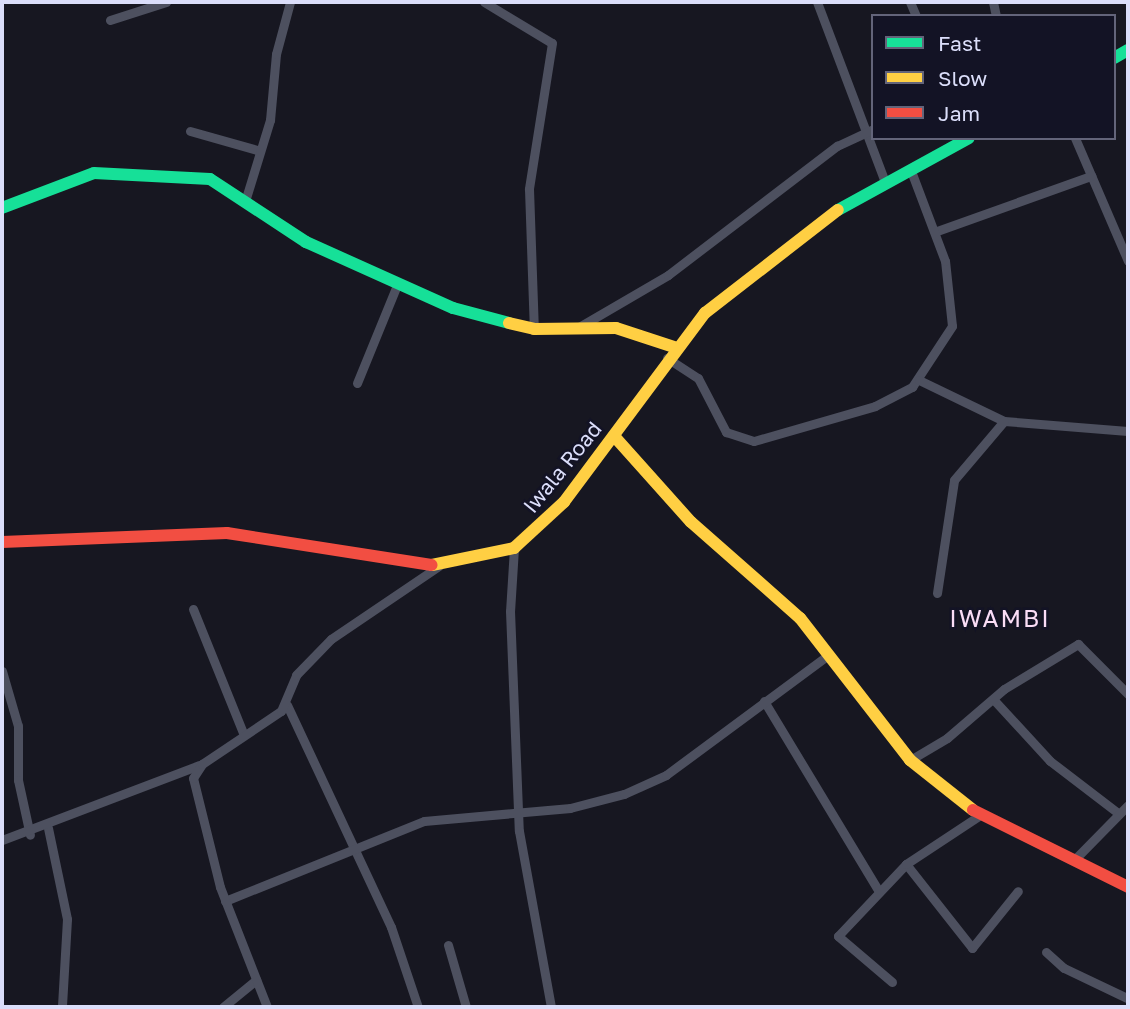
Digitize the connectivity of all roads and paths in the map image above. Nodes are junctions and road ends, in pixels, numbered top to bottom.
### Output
1 (166, 2) edge
2 (290, 2) edge
3 (484, 2) edge
4 (817, 2) edge
5 (110, 20) dead end
6 (190, 131) dead end
7 (869, 131) edge
8 (872, 140) edge
9 (965, 140) edge
10 (1076, 140) edge
11 (257, 150) junction
12 (911, 171) junction
13 (1091, 176) junction
14 (885, 182) junction
15 (246, 198) junction
16 (2, 208) edge
17 (937, 231) junction
18 (1128, 261) edge
19 (397, 285) junction
20 (579, 327) junction
21 (534, 329) junction
22 (670, 353) junction
23 (919, 380) junction
24 (358, 383) dead end
25 (1004, 421) junction
26 (1128, 431) edge
27 (614, 436) junction
28 (2, 541) edge
29 (514, 548) junction
30 (440, 565) junction
31 (937, 593) dead end
32 (194, 609) dead end
33 (828, 655) junction
34 (2, 671) edge
35 (1128, 694) edge
36 (993, 699) junction
37 (764, 701) junction
38 (287, 705) junction
39 (244, 735) junction
40 (910, 760) junction
41 (202, 764) junction
42 (1128, 805) edge
43 (1118, 813) junction
44 (519, 814) junction
45 (980, 815) junction
46 (48, 828) junction
47 (30, 835) junction
48 (2, 840) edge
49 (354, 850) junction
50 (1076, 858) junction
51 (906, 864) junction
52 (1128, 887) edge
53 (1018, 891) dead end
54 (878, 892) junction
55 (225, 901) junction
56 (448, 945) dead end
57 (1046, 952) dead end
58 (256, 980) junction
59 (892, 982) dead end
60 (1127, 1000) edge
61 (62, 1007) edge
62 (223, 1007) edge
63 (267, 1007) edge
64 (418, 1007) edge
65 (466, 1007) edge
66 (551, 1007) edge

1 - 5 street
2 - 11 street
3 - 21 street
4 - 7 street
6 - 11 street
7 - 20 street
8 - 14 street
9 - 12 street, Iwala Road
10 - 13 street
11 - 15 street
12 - 14 street, Iwala Road
12 - 17 street
13 - 17 street
13 - 18 street
14 - 22 street, Iwala Road
15 - 16 street
15 - 19 street
17 - 23 street
19 - 21 street
19 - 24 street
20 - 21 street
20 - 22 street
22 - 23 street
22 - 27 street, Iwala Road
23 - 25 street
25 - 26 street
25 - 31 street
27 - 29 street, Iwala Road
27 - 33 street
28 - 30 street, Iwala Road
29 - 30 street, Iwala Road
29 - 44 street
30 - 38 street
32 - 39 street
33 - 37 street
33 - 40 street
34 - 47 street
35 - 36 street
36 - 40 street
36 - 43 street
37 - 44 street
37 - 54 street
38 - 39 street
38 - 49 street
39 - 41 street
40 - 45 street
41 - 46 street
41 - 55 street
42 - 43 street
43 - 50 street
44 - 49 street
44 - 66 street
45 - 50 street
45 - 51 street
46 - 47 street
46 - 61 street
47 - 48 street
49 - 55 street
49 - 64 street
50 - 52 street
51 - 53 street
51 - 54 street
54 - 59 street
55 - 58 street
56 - 65 street
57 - 60 street
58 - 62 street
58 - 63 street

